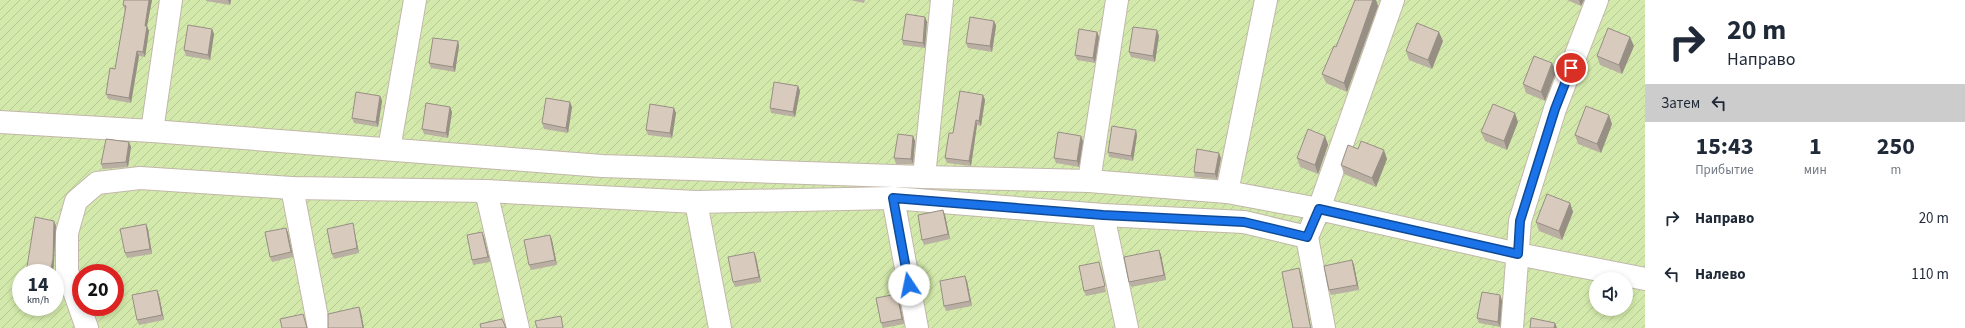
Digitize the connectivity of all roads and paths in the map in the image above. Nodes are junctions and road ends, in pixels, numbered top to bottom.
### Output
1 (171, 0) edge
2 (415, 0) edge
3 (942, 0) edge
4 (1117, 0) edge
5 (1266, 0) edge
6 (1393, 0) edge
7 (1596, 0) edge
8 (0, 122) edge
9 (152, 131) junction
10 (389, 150) junction
11 (924, 178) junction
12 (1088, 181) junction
13 (292, 188) junction
14 (486, 191) junction
15 (1228, 192) junction
16 (893, 198) junction
17 (696, 202) junction
18 (1319, 209) junction
19 (1103, 215) junction
20 (1307, 237) junction
21 (1518, 254) junction
22 (1645, 279) edge
23 (87, 328) edge
24 (319, 328) edge
25 (518, 328) edge
26 (720, 328) edge
27 (917, 328) edge
28 (1127, 328) edge
29 (1324, 328) edge
30 (1512, 328) edge

1 - 9 lane
2 - 10 lane
3 - 11 lane
4 - 12 lane
5 - 15 lane
6 - 18 lane
7 - 21 lane
8 - 9 lane
9 - 10 lane
10 - 11 lane
11 - 12 lane
12 - 15 lane
13 - 14 lane
13 - 23 lane
13 - 24 lane
14 - 17 lane
14 - 25 lane
15 - 18 lane
16 - 17 lane
16 - 19 lane
16 - 27 lane
17 - 26 lane
18 - 20 lane
18 - 21 lane
19 - 20 lane
19 - 28 lane
20 - 29 lane
21 - 22 lane
21 - 30 lane

